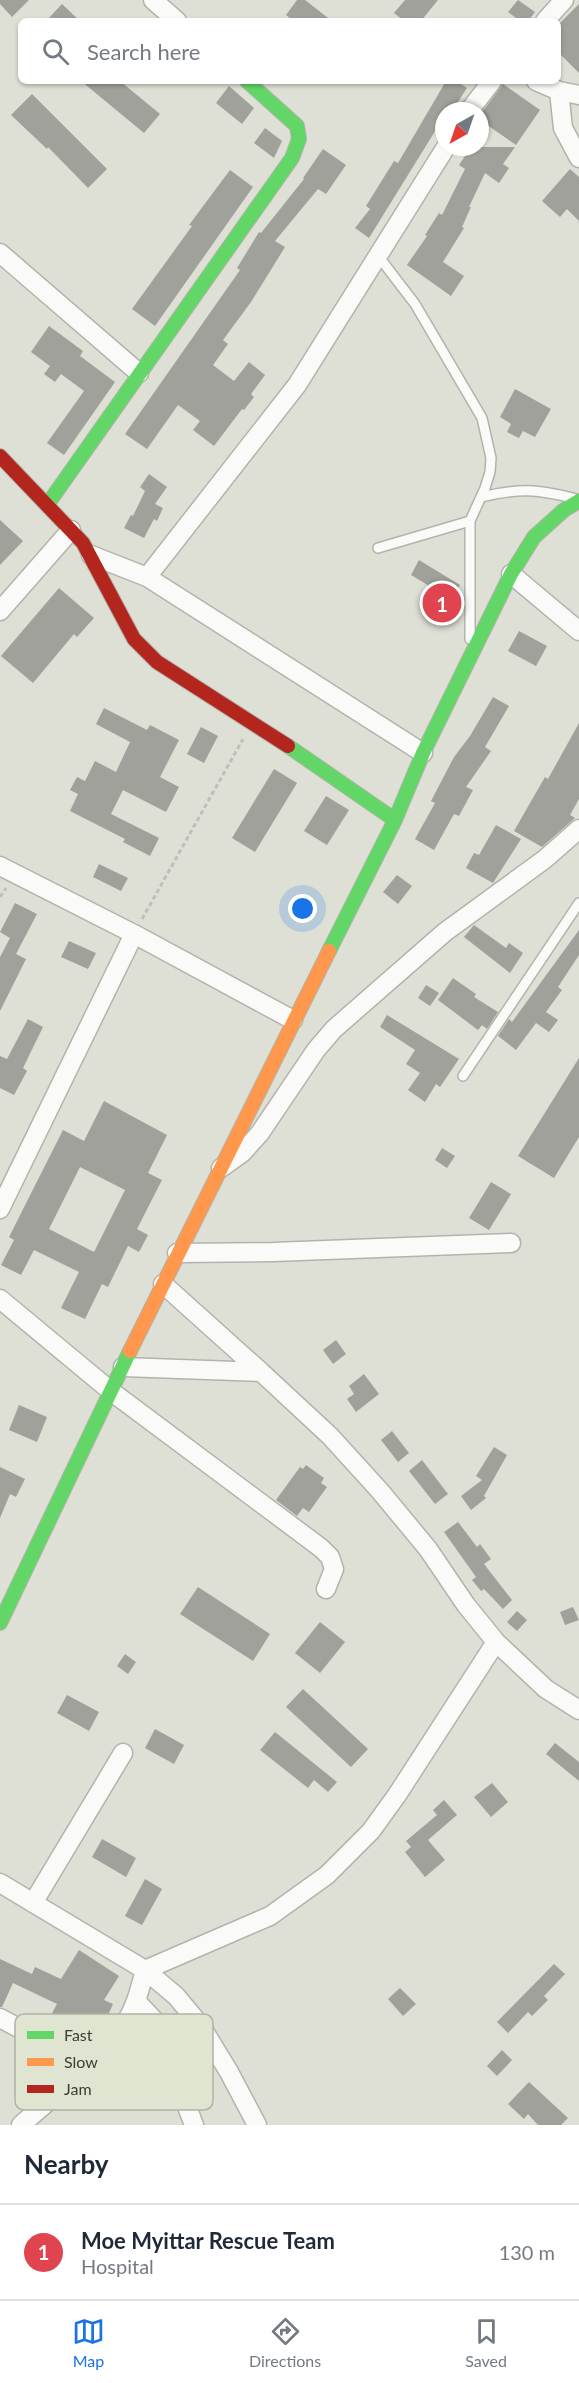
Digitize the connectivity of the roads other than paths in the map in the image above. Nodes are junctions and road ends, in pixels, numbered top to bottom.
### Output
1 (153, 0) edge
2 (564, 0) edge
3 (174, 18) edge
4 (548, 18) edge
5 (250, 84) edge
6 (490, 84) edge
7 (543, 84) edge
8 (559, 91) junction
9 (579, 95) edge
10 (476, 102) edge
11 (441, 156) edge
12 (579, 158) edge
13 (0, 254) edge
14 (379, 257) junction
15 (139, 373) junction
16 (0, 456) edge
17 (481, 497) junction
18 (579, 500) edge
19 (47, 505) junction
20 (470, 521) junction
21 (71, 530) junction
22 (378, 548) dead end
23 (91, 555) junction
24 (511, 574) junction
25 (147, 577) junction
26 (0, 611) edge
27 (579, 631) edge
28 (470, 658) junction
29 (423, 753) junction
30 (395, 820) junction
31 (579, 829) edge
32 (0, 866) edge
33 (579, 903) edge
34 (134, 934) junction
35 (293, 1020) junction
36 (463, 1076) dead end
37 (220, 1169) junction
38 (0, 1209) edge
39 (511, 1243) dead end
40 (177, 1253) junction
41 (164, 1284) junction
42 (0, 1299) edge
43 (123, 1367) junction
44 (261, 1372) junction
45 (112, 1392) junction
46 (326, 1589) dead end
47 (0, 1623) edge
48 (496, 1642) junction
49 (579, 1710) edge
50 (123, 1753) dead end
51 (0, 1883) edge
52 (33, 1903) junction
53 (145, 1970) junction
54 (136, 2001) junction
55 (130, 2014) edge
56 (148, 2014) edge
57 (191, 2014) edge
58 (0, 2018) edge
59 (15, 2026) edge
60 (213, 2046) edge
61 (38, 2110) edge
62 (188, 2110) edge
63 (21, 2125) edge
64 (194, 2125) edge
65 (257, 2125) edge

1 - 3 street
2 - 4 street
5 - 15 street
6 - 10 street
7 - 8 street
8 - 9 street
8 - 12 street
11 - 14 street
13 - 15 street
14 - 17 lane
14 - 25 street
15 - 19 street
16 - 19 street
17 - 18 lane
17 - 20 lane
18 - 24 street
19 - 21 street
20 - 22 lane
20 - 28 lane
21 - 23 street
21 - 26 street
23 - 25 street
23 - 30 street
24 - 27 street
24 - 28 street
25 - 29 street
28 - 29 street
29 - 30 street
30 - 35 street
31 - 37 street
32 - 34 street
33 - 36 lane
34 - 35 street
34 - 38 street
35 - 37 street
37 - 40 street
39 - 40 street
40 - 41 street
41 - 43 street
41 - 44 street
42 - 45 street
43 - 44 street
43 - 45 street
44 - 48 street
45 - 46 street
45 - 47 street
48 - 49 street
48 - 53 street
50 - 52 street
51 - 52 street
52 - 53 street
53 - 54 street
53 - 57 street
54 - 55 street
54 - 56 street
58 - 59 street
60 - 65 street
61 - 63 street
62 - 64 street

